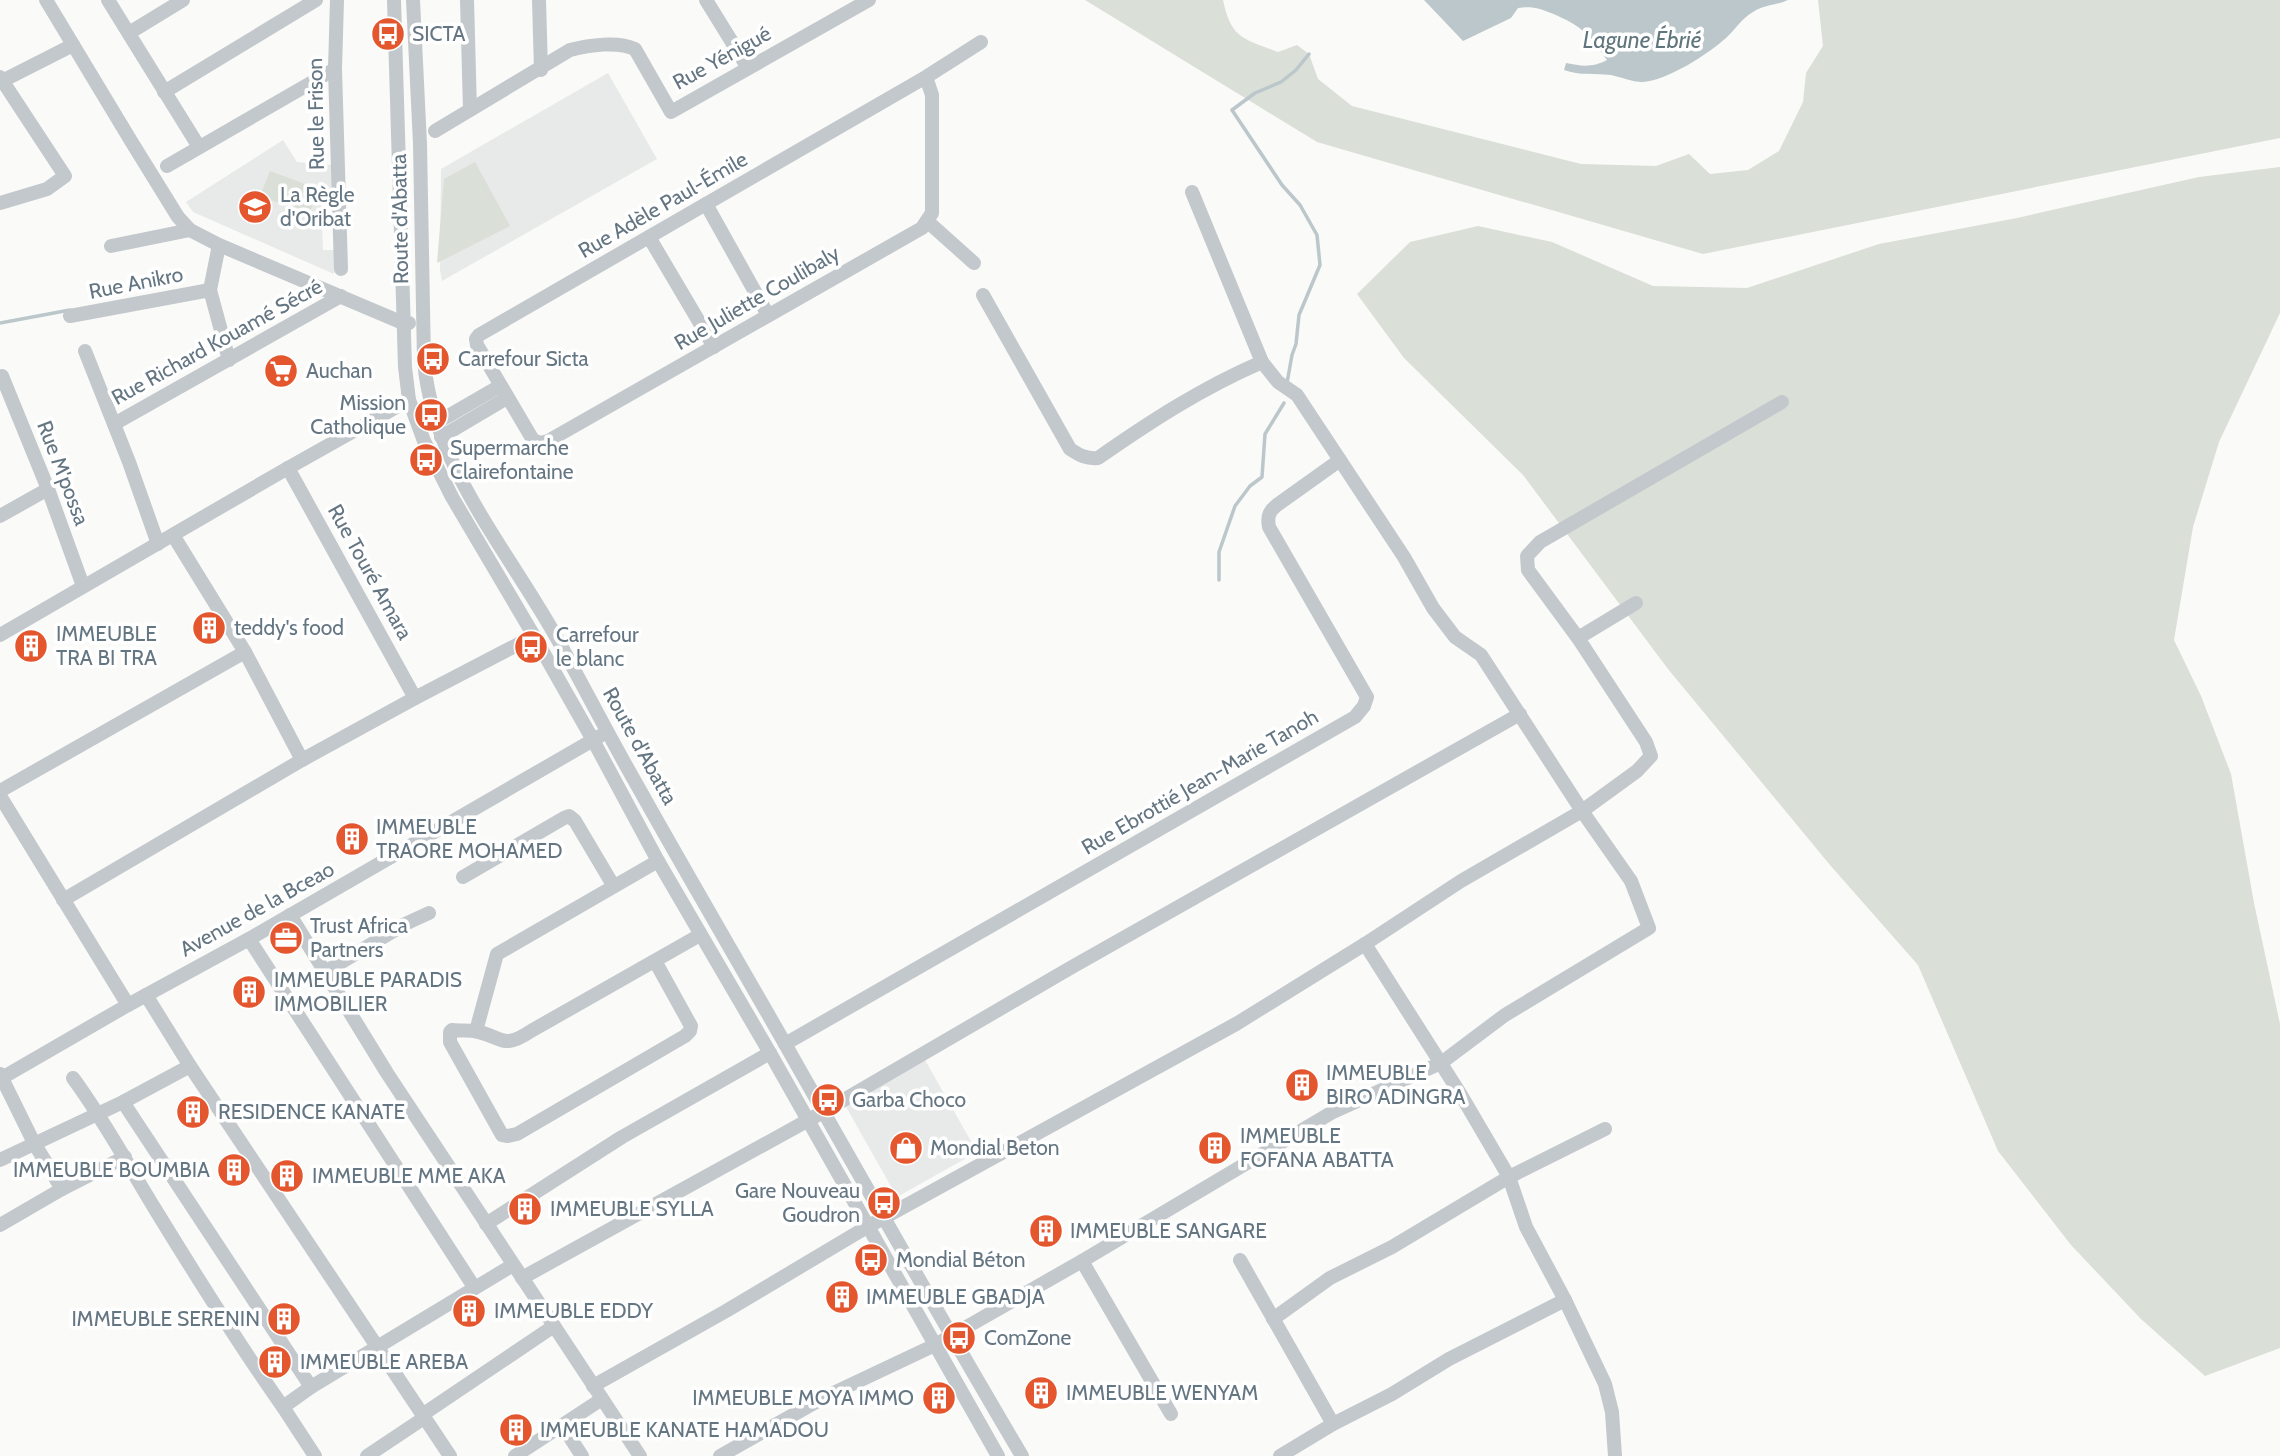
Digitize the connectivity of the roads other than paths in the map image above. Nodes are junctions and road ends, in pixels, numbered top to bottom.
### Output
1 (46, 0) edge
2 (108, 0) edge
3 (183, 0) edge
4 (316, 0) edge
5 (337, 0) edge
6 (394, 0) edge
7 (413, 0) edge
8 (467, 0) edge
9 (539, 0) edge
10 (706, 0) edge
11 (869, 0) edge
12 (129, 33) junction
13 (981, 42) dead end
14 (73, 46) junction
15 (748, 68) junction
16 (335, 69) junction
17 (541, 70) junction
18 (926, 77) junction
19 (1, 80) edge
20 (164, 92) junction
21 (470, 110) junction
22 (435, 131) dead end
23 (199, 147) junction
24 (167, 166) dead end
25 (1192, 192) dead end
26 (0, 203) edge
27 (706, 204) junction
28 (928, 221) junction
29 (190, 230) junction
30 (649, 237) junction
31 (219, 245) junction
32 (111, 246) dead end
33 (974, 263) dead end
34 (341, 269) dead end
35 (210, 290) junction
36 (983, 295) dead end
37 (341, 296) junction
38 (768, 315) junction
39 (70, 316) dead end
40 (423, 322) junction
41 (403, 323) junction
42 (713, 347) junction
43 (85, 351) dead end
44 (229, 360) junction
45 (1262, 362) junction
46 (2, 376) edge
47 (504, 392) junction
48 (409, 400) junction
49 (1782, 402) dead end
50 (114, 424) junction
51 (438, 430) junction
52 (1340, 460) junction
53 (288, 468) junction
54 (48, 489) junction
55 (0, 516) edge
56 (173, 535) junction
57 (158, 544) junction
58 (83, 586) junction
59 (1636, 603) dead end
60 (0, 635) edge
61 (534, 636) junction
62 (1578, 638) junction
63 (245, 652) junction
64 (415, 698) junction
65 (1520, 715) junction
66 (607, 732) junction
67 (593, 740) junction
68 (303, 760) junction
69 (0, 793) edge
70 (1582, 811) junction
71 (658, 861) junction
72 (463, 877) dead end
73 (613, 885) junction
74 (63, 900) junction
75 (429, 913) dead end
76 (290, 915) junction
77 (700, 935) junction
78 (249, 939) junction
79 (1366, 944) junction
80 (654, 961) junction
81 (325, 972) junction
82 (146, 995) junction
83 (128, 1005) junction
84 (476, 1031) junction
85 (785, 1044) junction
86 (770, 1053) junction
87 (1441, 1063) junction
88 (190, 1066) junction
89 (1, 1077) edge
90 (73, 1078) dead end
91 (123, 1102) junction
92 (98, 1112) junction
93 (822, 1112) junction
94 (807, 1121) junction
95 (1605, 1129) dead end
96 (34, 1143) junction
97 (125, 1157) junction
98 (0, 1160) edge
99 (1509, 1177) junction
100 (62, 1189) junction
101 (884, 1218) junction
102 (486, 1224) junction
103 (0, 1225) edge
104 (867, 1227) junction
105 (1240, 1260) dead end
106 (1082, 1261) junction
107 (513, 1265) junction
108 (522, 1278) junction
109 (474, 1287) junction
110 (1565, 1300) junction
111 (1273, 1319) junction
112 (554, 1326) junction
113 (951, 1336) junction
114 (935, 1345) junction
115 (376, 1346) junction
116 (593, 1386) junction
117 (311, 1387) junction
118 (602, 1399) junction
119 (283, 1407) junction
120 (1171, 1414) dead end
121 (423, 1417) junction
122 (1333, 1424) junction
123 (562, 1425) junction
124 (315, 1456) edge
125 (367, 1456) edge
126 (450, 1456) edge
127 (515, 1456) edge
128 (582, 1456) edge
129 (640, 1456) edge
130 (720, 1456) edge
131 (998, 1456) edge
132 (1022, 1456) edge
133 (1280, 1456) edge
134 (1615, 1456) edge

1 - 14 street
2 - 12 street
3 - 12 street
4 - 20 street
5 - 16 street, Rue le Frison
6 - 41 street, Route d'Abatta
7 - 40 street, Route d'Abatta
8 - 21 street
9 - 17 street
10 - 15 street
11 - 15 street, Rue Yénigué
12 - 20 street
13 - 18 street, Rue Adèle Paul-Émile
14 - 19 street
14 - 29 street
15 - 17 street, Rue Yénigué
16 - 23 street
16 - 34 street, Rue le Frison
17 - 21 street, Rue Yénigué
18 - 27 street, Rue Adèle Paul-Émile
18 - 28 street
19 - 26 street
20 - 23 street
21 - 22 street, Rue Yénigué
23 - 24 street
25 - 45 street
27 - 30 street, Rue Adèle Paul-Émile
27 - 38 street
28 - 33 street
28 - 38 street, Rue Juliette Coulibaly
29 - 31 street
29 - 32 street
30 - 42 street
30 - 47 street, Rue Adèle Paul-Émile
31 - 35 street
31 - 37 street
35 - 39 street, Rue Anikro
35 - 44 street
36 - 45 street
37 - 41 street
37 - 44 street, Rue Richard Kouamé Sécré
38 - 42 street, Rue Juliette Coulibaly
40 - 41 street
40 - 51 street, Route d'Abatta
41 - 48 street, Route d'Abatta
42 - 47 street, Rue Juliette Coulibaly
43 - 50 street
44 - 50 street, Rue Richard Kouamé Sécré
45 - 52 street
46 - 54 street, Rue M'possa
47 - 51 street
48 - 53 street
48 - 61 street, Route d'Abatta
49 - 62 street
50 - 57 street
51 - 66 street, Route d'Abatta
52 - 65 street
52 - 85 street, Rue Ebrottié Jean-Marie Tanoh
53 - 56 street
53 - 64 street, Rue Touré Amara
54 - 55 street
54 - 58 street, Rue M'possa
56 - 57 street
56 - 63 street
57 - 58 street
58 - 60 street
59 - 62 street
61 - 64 street
61 - 67 street, Route d'Abatta
62 - 70 street
63 - 68 street
63 - 69 street
64 - 68 street
65 - 70 street
65 - 93 street
66 - 67 street, Avenue de la Bceao
66 - 85 street, Route d'Abatta
67 - 71 street, Route d'Abatta
67 - 76 street, Avenue de la Bceao
68 - 74 street
69 - 74 street
70 - 79 street
70 - 87 street
71 - 73 street
71 - 77 street, Route d'Abatta
72 - 73 street
73 - 84 street
74 - 83 street
75 - 81 street
76 - 78 street, Avenue de la Bceao
76 - 81 street
77 - 80 street
77 - 86 street, Route d'Abatta
78 - 82 street, Avenue de la Bceao
78 - 109 street
79 - 87 street
79 - 101 street
80 - 84 street
80 - 84 street
81 - 102 street
82 - 83 street, Avenue de la Bceao
82 - 88 street
83 - 89 street, Avenue de la Bceao
85 - 93 street, Route d'Abatta
86 - 94 street, Route d'Abatta
86 - 102 street
87 - 99 street
87 - 106 street
88 - 91 street
88 - 115 street
89 - 96 street
90 - 92 street
91 - 92 street
91 - 117 street
92 - 96 street
92 - 97 street
93 - 94 street
93 - 101 street, Route d'Abatta
94 - 104 street, Route d'Abatta
94 - 108 street
95 - 99 street
96 - 98 street
96 - 100 street
97 - 100 street
97 - 119 street
99 - 110 street
99 - 111 street
100 - 103 street
101 - 104 street
101 - 113 street, Route d'Abatta
102 - 107 street
104 - 114 street, Route d'Abatta
104 - 116 street
105 - 111 street
106 - 113 street
106 - 120 street
107 - 108 street
107 - 109 street
108 - 112 street
109 - 115 street
110 - 122 street
110 - 134 street
111 - 122 street
112 - 116 street
112 - 121 street
113 - 114 street
113 - 132 street, Route d'Abatta
114 - 130 street
114 - 131 street, Route d'Abatta
115 - 117 street
115 - 121 street
116 - 118 street
117 - 119 street
118 - 123 street
118 - 129 street
119 - 124 street
121 - 125 street
121 - 126 street
122 - 133 street
123 - 127 street
123 - 128 street

